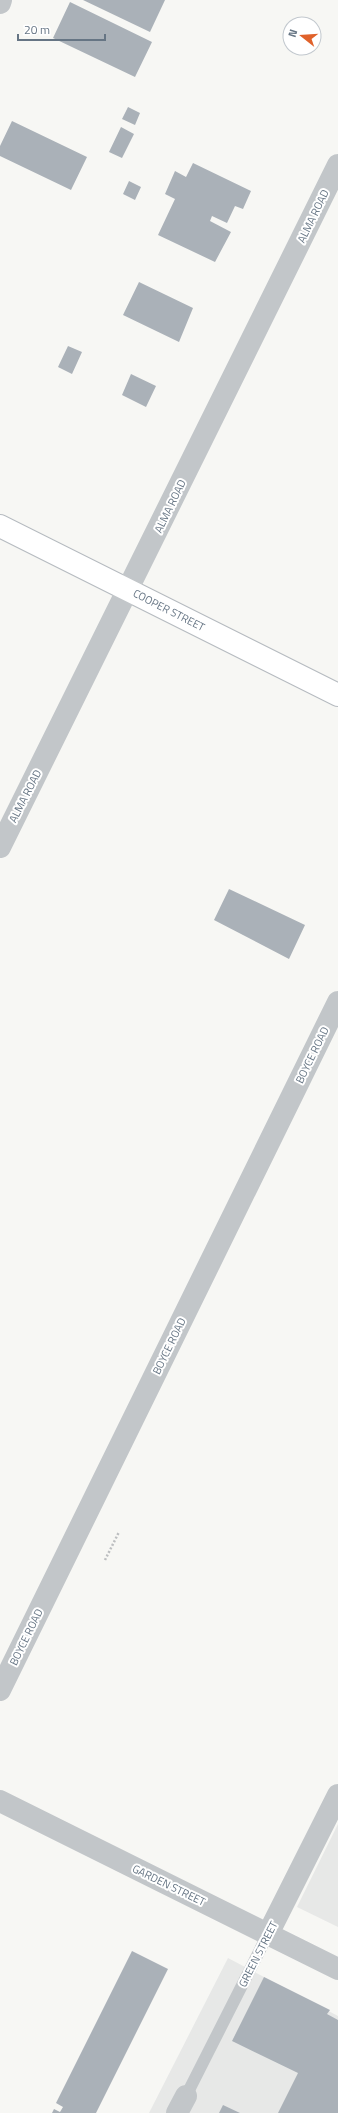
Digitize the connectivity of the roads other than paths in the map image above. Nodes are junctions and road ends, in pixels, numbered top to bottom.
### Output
1 (2, 0) edge
2 (0, 3) edge
3 (338, 165) edge
4 (0, 526) edge
5 (128, 590) junction
6 (338, 695) edge
7 (0, 847) edge
8 (338, 1002) edge
9 (0, 1690) edge
10 (338, 1795) edge
11 (0, 1801) edge
12 (268, 1934) junction
13 (338, 1969) edge
14 (182, 2104) edge

1 - 2 street
3 - 5 street, ALMA ROAD
4 - 5 street, COOPER STREET
5 - 6 street, COOPER STREET
5 - 7 street, ALMA ROAD
8 - 9 street, BOYCE ROAD
10 - 12 street, GREEN STREET
11 - 12 street, GARDEN STREET
12 - 13 street, GARDEN STREET
12 - 14 lane, GREEN STREET

